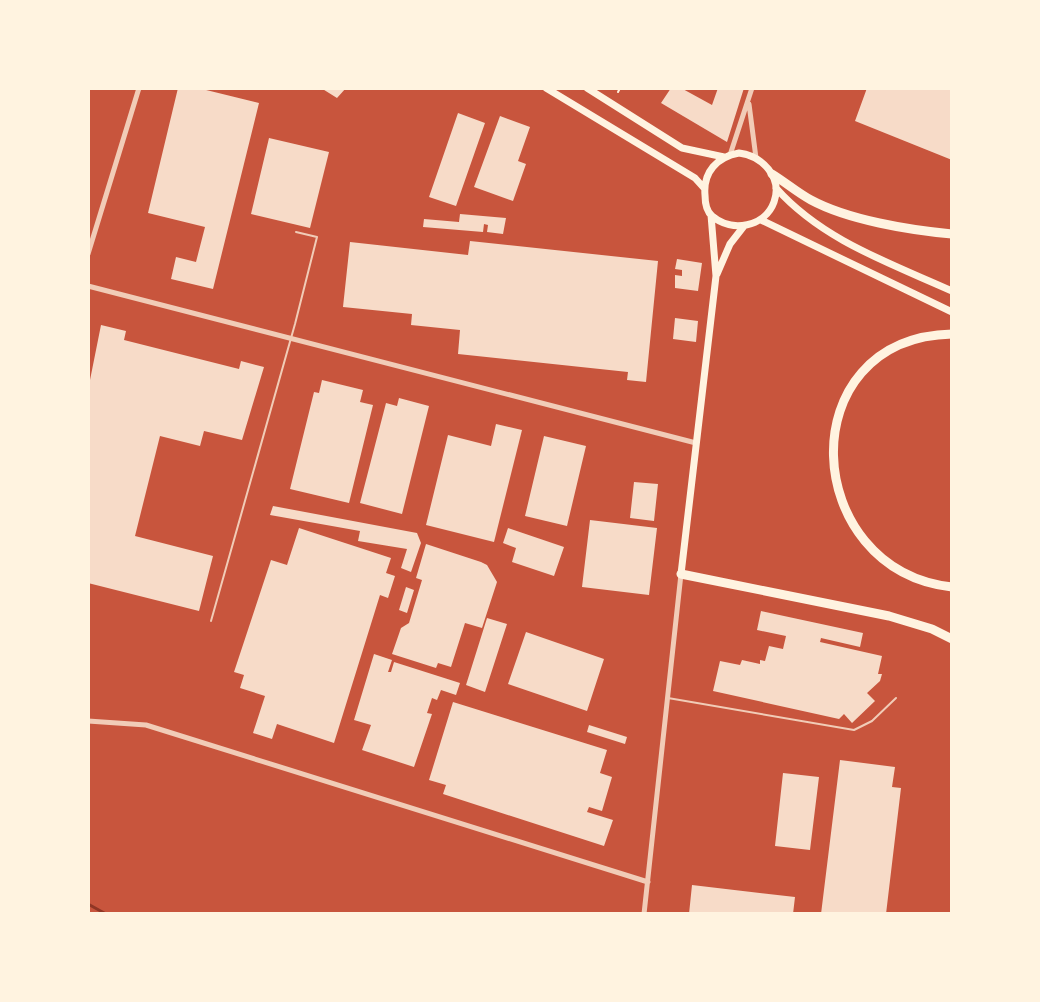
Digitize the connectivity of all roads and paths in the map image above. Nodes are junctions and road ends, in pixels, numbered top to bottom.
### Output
1 (140, 88) edge
2 (546, 88) edge
3 (587, 88) edge
4 (752, 88) edge
5 (748, 99) junction
6 (727, 156) junction
7 (756, 158) junction
8 (772, 174) junction
9 (704, 188) junction
10 (776, 188) junction
11 (711, 215) junction
12 (761, 220) junction
13 (744, 226) junction
14 (296, 232) dead end
15 (951, 234) edge
16 (88, 254) edge
17 (716, 276) junction
18 (88, 286) edge
19 (951, 291) edge
20 (951, 312) edge
21 (951, 334) edge
22 (291, 338) junction
23 (696, 443) junction
24 (681, 574) junction
25 (951, 586) edge
26 (211, 621) dead end
27 (951, 639) edge
28 (668, 698) junction
29 (896, 698) dead end
30 (88, 721) edge
31 (648, 882) junction
32 (644, 914) edge

1 - 16 street
2 - 9 main road
3 - 6 main road
4 - 5 street
5 - 6 street
5 - 7 street
6 - 7 main road
6 - 9 main road
7 - 8 main road
8 - 10 main road
8 - 15 highway
9 - 11 main road
10 - 12 main road
10 - 19 main road
11 - 13 main road
11 - 17 main road
12 - 13 main road
12 - 20 main road
13 - 17 main road
14 - 22 lane
17 - 23 main road
18 - 22 street
21 - 25 highway
22 - 23 street
22 - 26 lane
23 - 24 main road
24 - 27 highway
24 - 28 street
28 - 29 lane
28 - 31 street
30 - 31 street
31 - 32 street

